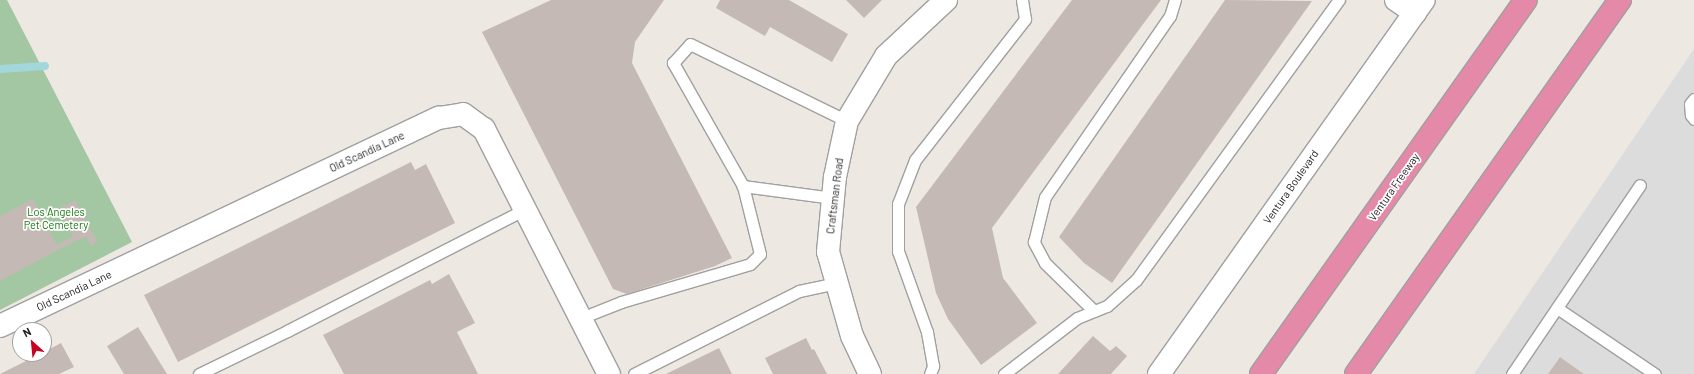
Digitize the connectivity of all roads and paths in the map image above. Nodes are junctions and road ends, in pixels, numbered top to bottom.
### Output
1 (946, 0) edge
2 (1022, 0) edge
3 (1175, 0) edge
4 (1339, 0) edge
5 (1396, 0) edge
6 (1526, 0) edge
7 (1620, 0) edge
8 (1419, 7) edge
9 (1694, 99) edge
10 (1694, 119) edge
11 (847, 121) junction
12 (1640, 185) dead end
13 (743, 186) junction
14 (833, 198) junction
15 (526, 209) junction
16 (837, 282) junction
17 (1557, 308) junction
18 (1094, 311) junction
19 (581, 318) junction
20 (0, 326) edge
21 (198, 374) edge
22 (609, 374) edge
23 (634, 374) edge
24 (870, 374) edge
25 (930, 374) edge
26 (1004, 374) edge
27 (1158, 374) edge
28 (1261, 374) edge
29 (1356, 374) edge
30 (1512, 374) edge
31 (1655, 374) edge

1 - 11 street, Craftsman Road
2 - 25 lane
3 - 18 lane
4 - 18 lane
5 - 8 street
6 - 28 highway, Ventura Freeway
7 - 29 highway
8 - 27 street, Ventura Boulevard
9 - 10 lane
11 - 13 lane
11 - 14 street, Craftsman Road
12 - 17 lane
13 - 14 lane
13 - 19 lane
14 - 16 street, Craftsman Road
15 - 19 street, Old Scandia Lane
15 - 20 street, Old Scandia Lane
15 - 21 lane
16 - 23 lane
16 - 24 street, Craftsman Road
17 - 30 lane
17 - 31 lane
18 - 26 lane
19 - 22 street, Old Scandia Lane

